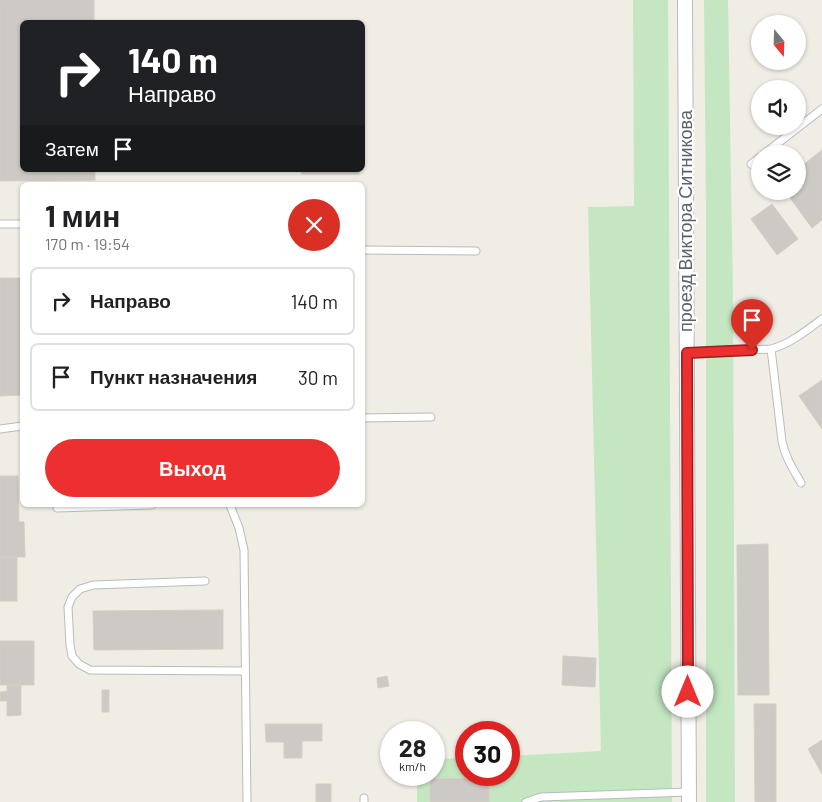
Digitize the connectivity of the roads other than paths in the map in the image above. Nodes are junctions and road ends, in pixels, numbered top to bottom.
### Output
1 (685, 0) edge
2 (822, 109) edge
3 (776, 145) edge
4 (0, 224) edge
5 (20, 224) edge
6 (365, 250) edge
7 (476, 251) dead end
8 (822, 320) edge
9 (771, 349) junction
10 (687, 353) junction
11 (431, 416) dead end
12 (365, 418) edge
13 (20, 426) edge
14 (0, 429) edge
15 (802, 482) dead end
16 (89, 507) edge
17 (231, 507) edge
18 (57, 508) dead end
19 (206, 581) dead end
20 (245, 671) junction
21 (689, 797) edge
22 (247, 802) edge
23 (526, 802) edge

1 - 10 street, проезд Виктора Ситникова
2 - 3 lane
4 - 5 lane
6 - 7 lane
8 - 9 lane
9 - 10 lane
9 - 15 lane
10 - 21 street, проезд Виктора Ситникова
11 - 12 lane
13 - 14 lane
16 - 18 lane
17 - 20 lane
19 - 20 lane
20 - 22 lane
21 - 23 lane

